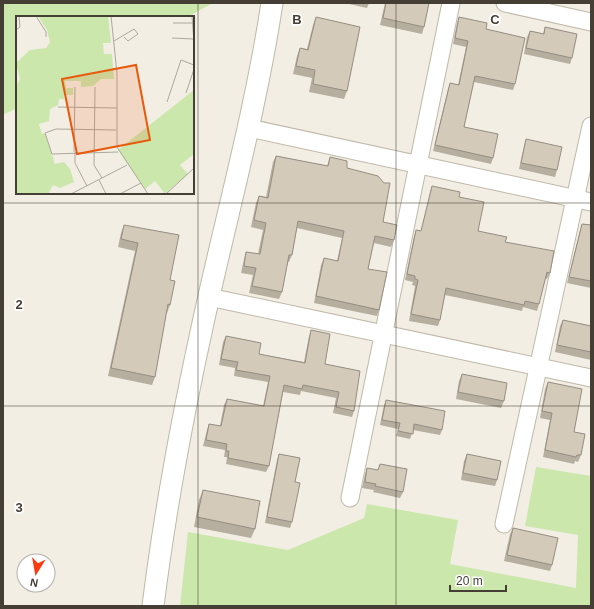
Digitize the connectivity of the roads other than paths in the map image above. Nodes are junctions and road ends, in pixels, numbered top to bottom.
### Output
1 (272, 3) edge
2 (451, 3) edge
3 (505, 3) edge
4 (591, 22) edge
5 (591, 126) edge
6 (249, 128) junction
7 (419, 165) junction
8 (583, 200) edge
9 (209, 298) junction
10 (383, 334) junction
11 (538, 367) junction
12 (591, 378) edge
13 (350, 498) dead end
14 (504, 524) dead end
15 (153, 606) edge

1 - 6 street
2 - 7 street
3 - 4 street
5 - 8 street
6 - 7 street
6 - 9 street
7 - 8 street
7 - 10 street
8 - 11 street
9 - 10 street
9 - 15 street
10 - 11 street
10 - 13 street
11 - 12 street
11 - 14 street

